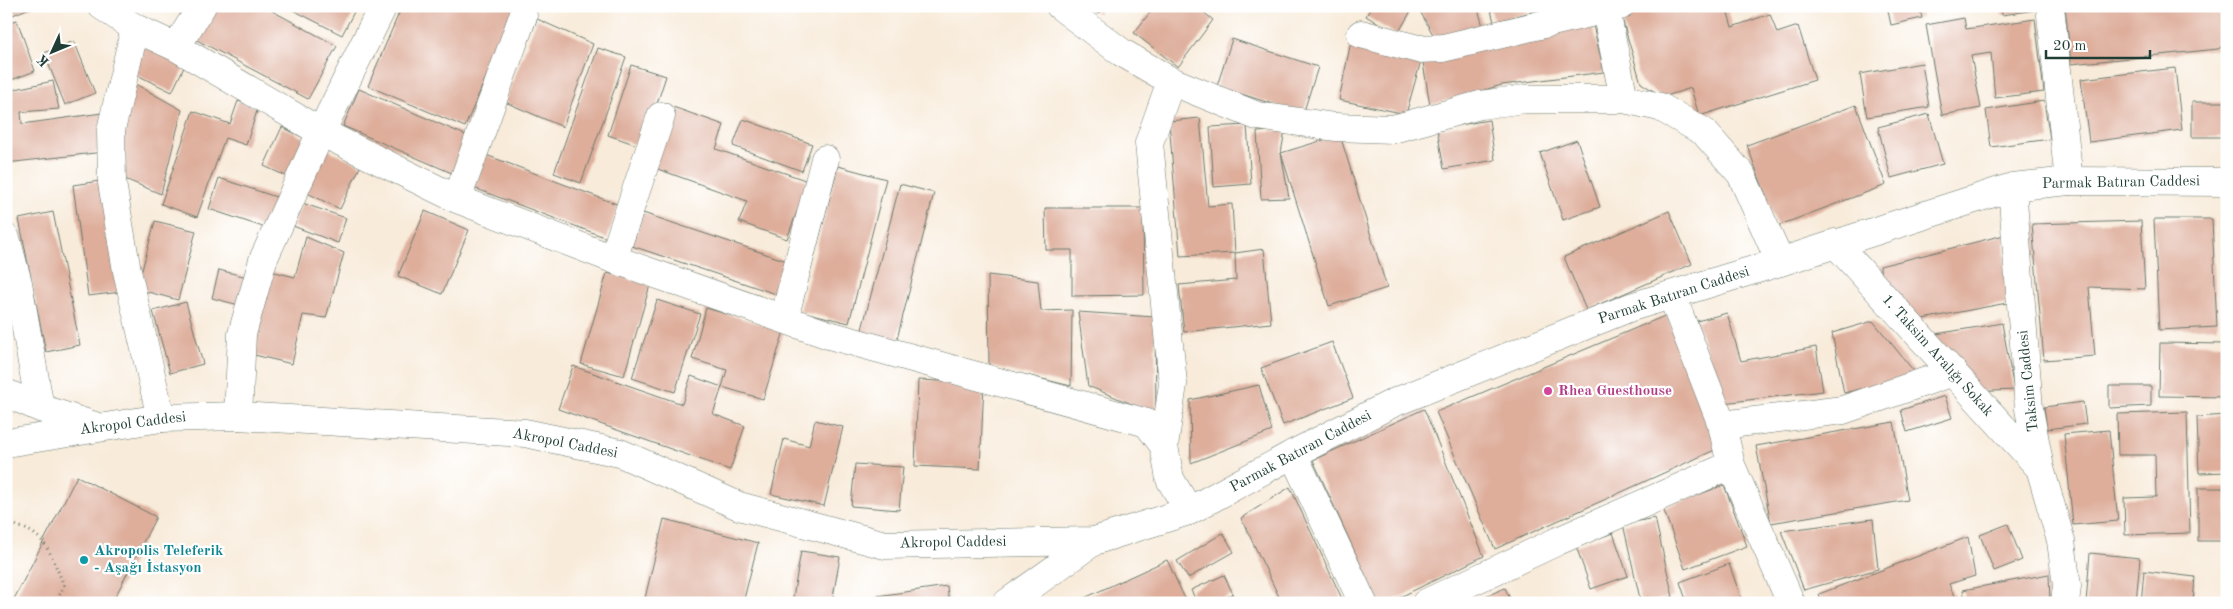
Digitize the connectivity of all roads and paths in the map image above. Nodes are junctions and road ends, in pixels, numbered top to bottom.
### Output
1 (102, 6) edge
2 (202, 6) edge
3 (382, 6) edge
4 (1060, 6) edge
5 (2050, 6) edge
6 (1610, 8) edge
7 (523, 16) dead end
8 (135, 28) junction
9 (1361, 34) dead end
10 (176, 47) junction
11 (1171, 81) junction
12 (1624, 99) junction
13 (661, 116) dead end
14 (321, 132) junction
15 (825, 159) dead end
16 (2069, 180) junction
17 (2227, 182) edge
18 (2012, 186) junction
19 (458, 198) junction
20 (6, 238) edge
21 (1835, 243) junction
22 (613, 259) junction
23 (1780, 262) junction
24 (1672, 296) junction
25 (784, 319) junction
26 (1953, 372) junction
27 (6, 393) edge
28 (40, 408) junction
29 (238, 416) junction
30 (161, 418) junction
31 (1722, 425) junction
32 (98, 427) junction
33 (6, 443) edge
34 (1164, 446) junction
35 (1293, 454) junction
36 (1731, 465) junction
37 (2040, 468) junction
38 (1189, 511) junction
39 (6, 523) edge
40 (1094, 541) junction
41 (56, 603) edge
42 (1007, 603) edge
43 (1363, 603) edge
44 (1426, 603) edge
45 (1790, 603) edge
46 (2065, 603) edge

1 - 8 street
2 - 10 street
3 - 14 street
4 - 11 street
5 - 16 street
6 - 9 street
6 - 12 street
7 - 19 street
8 - 10 street
8 - 30 street
10 - 14 street
11 - 12 street
11 - 34 street
12 - 23 street
13 - 22 street
14 - 19 street
14 - 29 street
15 - 25 street
16 - 17 street, Parmak Batıran Caddesi
16 - 18 street, Parmak Batıran Caddesi
18 - 21 street, Parmak Batıran Caddesi
18 - 37 street, Taksim Caddesi
19 - 22 street
20 - 28 street
21 - 23 street, Parmak Batıran Caddesi
21 - 26 street, 1. Taksim Aralığı Sokak
22 - 25 street
23 - 24 street, Parmak Batıran Caddesi
24 - 31 street
24 - 35 street, Parmak Batıran Caddesi
25 - 34 street
26 - 31 street
26 - 37 street, 1. Taksim Aralığı Sokak
27 - 28 street
28 - 32 street
29 - 30 street, Akropol Caddesi
29 - 40 street, Akropol Caddesi
30 - 32 street, Akropol Caddesi
31 - 36 street
32 - 33 street, Akropol Caddesi
34 - 38 street
35 - 38 street, Parmak Batıran Caddesi
35 - 43 street
36 - 44 street
36 - 45 street
37 - 46 street, Taksim Caddesi
38 - 40 street, Parmak Batıran Caddesi
39 - 41 path
40 - 42 street

